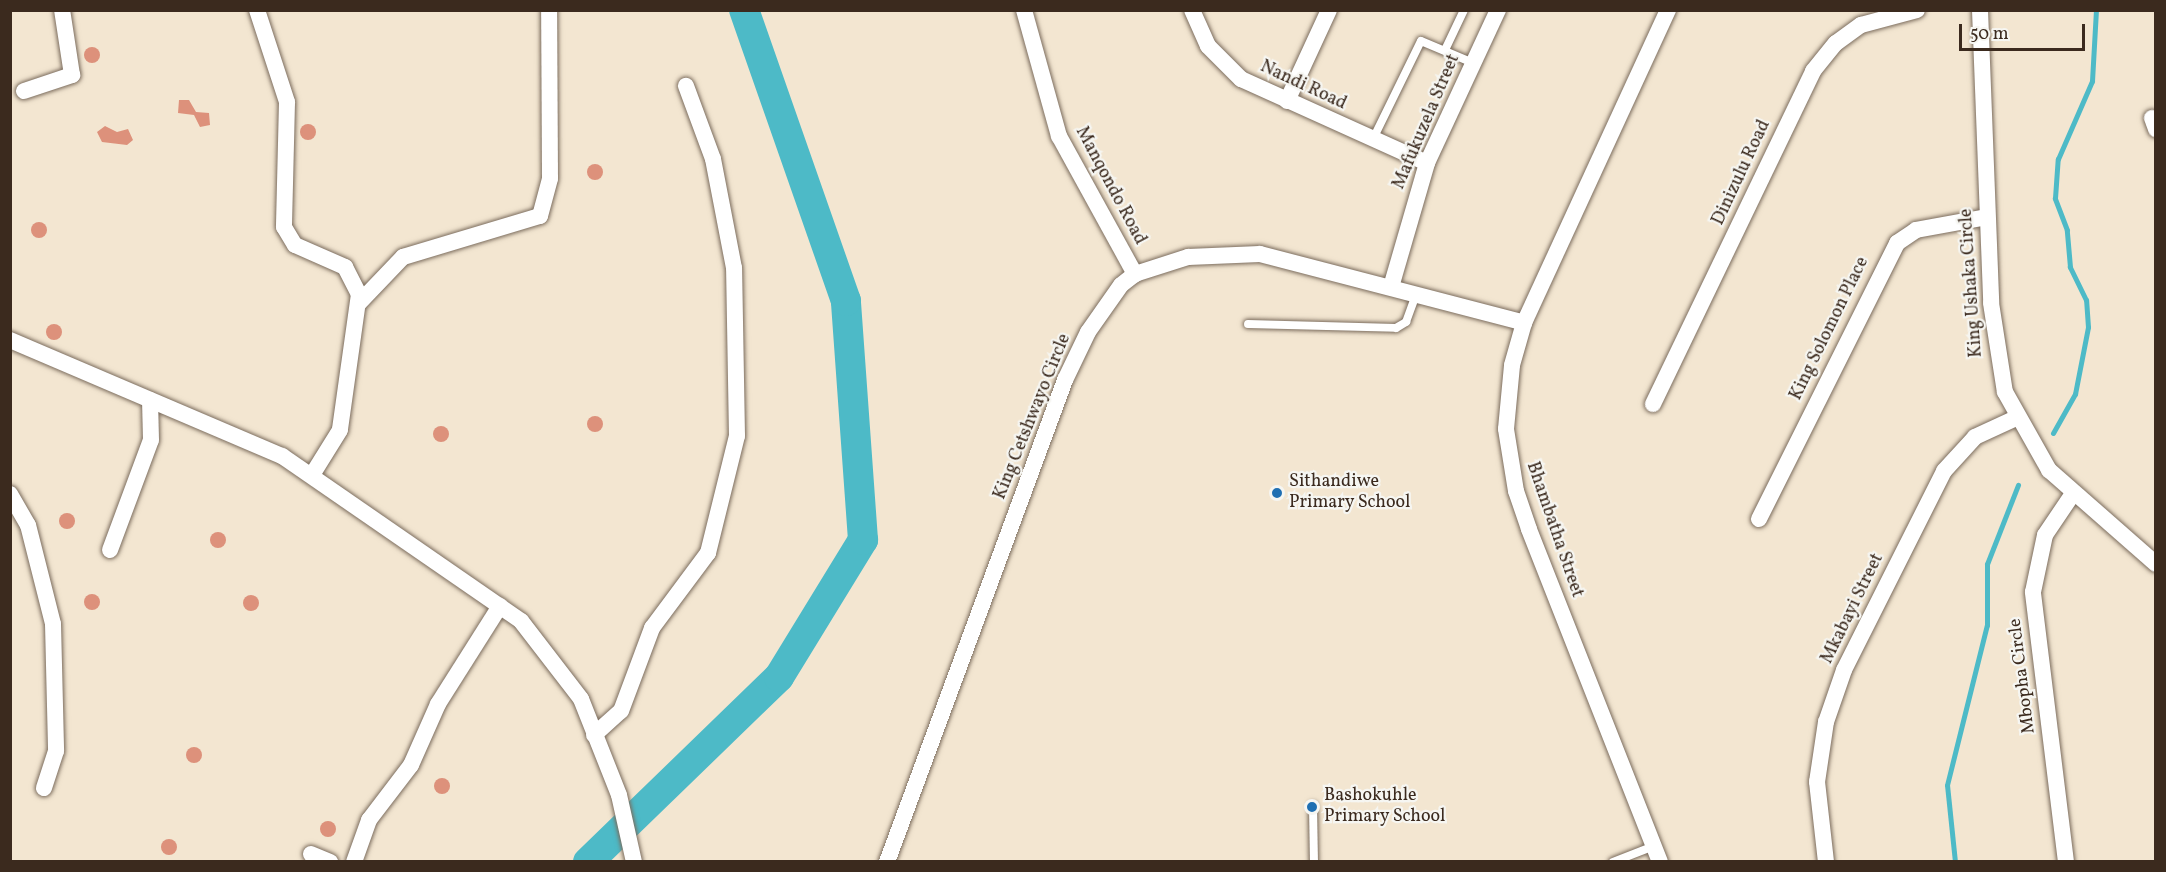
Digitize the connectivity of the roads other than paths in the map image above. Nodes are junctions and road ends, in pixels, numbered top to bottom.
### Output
1 (62, 10) edge
2 (257, 10) edge
3 (549, 10) edge
4 (1024, 10) edge
5 (1192, 10) edge
6 (1329, 10) edge
7 (1464, 10) edge
8 (1498, 10) edge
9 (1668, 10) edge
10 (1917, 10) edge
11 (1980, 10) edge
12 (1884, 14) edge
13 (1445, 50) junction
14 (1473, 63) junction
15 (686, 86) dead end
16 (24, 91) dead end
17 (1287, 101) junction
18 (1373, 139) junction
19 (1427, 163) junction
20 (1987, 217) junction
21 (1136, 274) junction
22 (1391, 287) junction
23 (1416, 294) junction
24 (359, 303) junction
25 (1524, 323) junction
26 (1248, 324) dead end
27 (10, 340) edge
28 (150, 400) junction
29 (1653, 404) dead end
30 (2016, 418) junction
31 (312, 475) junction
32 (10, 494) edge
33 (2072, 495) junction
34 (1759, 519) dead end
35 (110, 550) dead end
36 (2156, 564) edge
37 (500, 606) junction
38 (592, 729) junction
39 (44, 788) dead end
40 (1313, 806) dead end
41 (311, 854) dead end
42 (1657, 854) edge
43 (633, 859) edge
44 (330, 861) edge
45 (354, 861) edge
46 (887, 861) edge
47 (1314, 861) edge
48 (1613, 861) edge
49 (1826, 861) edge
50 (2066, 861) edge

1 - 16 street
2 - 24 street
3 - 24 street
4 - 21 street, Manqondo Road
5 - 17 street, Nandi Road
6 - 17 street
7 - 13 lane
8 - 14 street, Mafukuzela Street
9 - 25 street, Bhambatha Street
10 - 12 street, Dinizulu Road
11 - 20 street, King Ushaka Circle
12 - 29 street, Dinizulu Road
13 - 14 lane
13 - 18 lane
14 - 19 street, Mafukuzela Street
15 - 38 street
17 - 18 street, Nandi Road
18 - 19 street, Nandi Road
19 - 22 street, Mafukuzela Street
20 - 30 street, King Ushaka Circle
20 - 34 street, King Solomon Place
21 - 22 street, King Cetshwayo Circle
21 - 46 street, King Cetshwayo Circle
22 - 23 street, King Cetshwayo Circle
23 - 25 street, King Cetshwayo Circle
23 - 26 lane
24 - 31 street
25 - 42 street, Bhambatha Street
27 - 28 street
28 - 31 street
28 - 35 street
30 - 33 street, King Ushaka Circle
30 - 49 street, Mkabayi Street
31 - 37 street
32 - 39 street
33 - 36 street, King Ushaka Circle
33 - 50 street, Mbopha Circle
37 - 38 street
37 - 45 street
38 - 43 street
40 - 47 lane
41 - 44 street
42 - 48 lane

